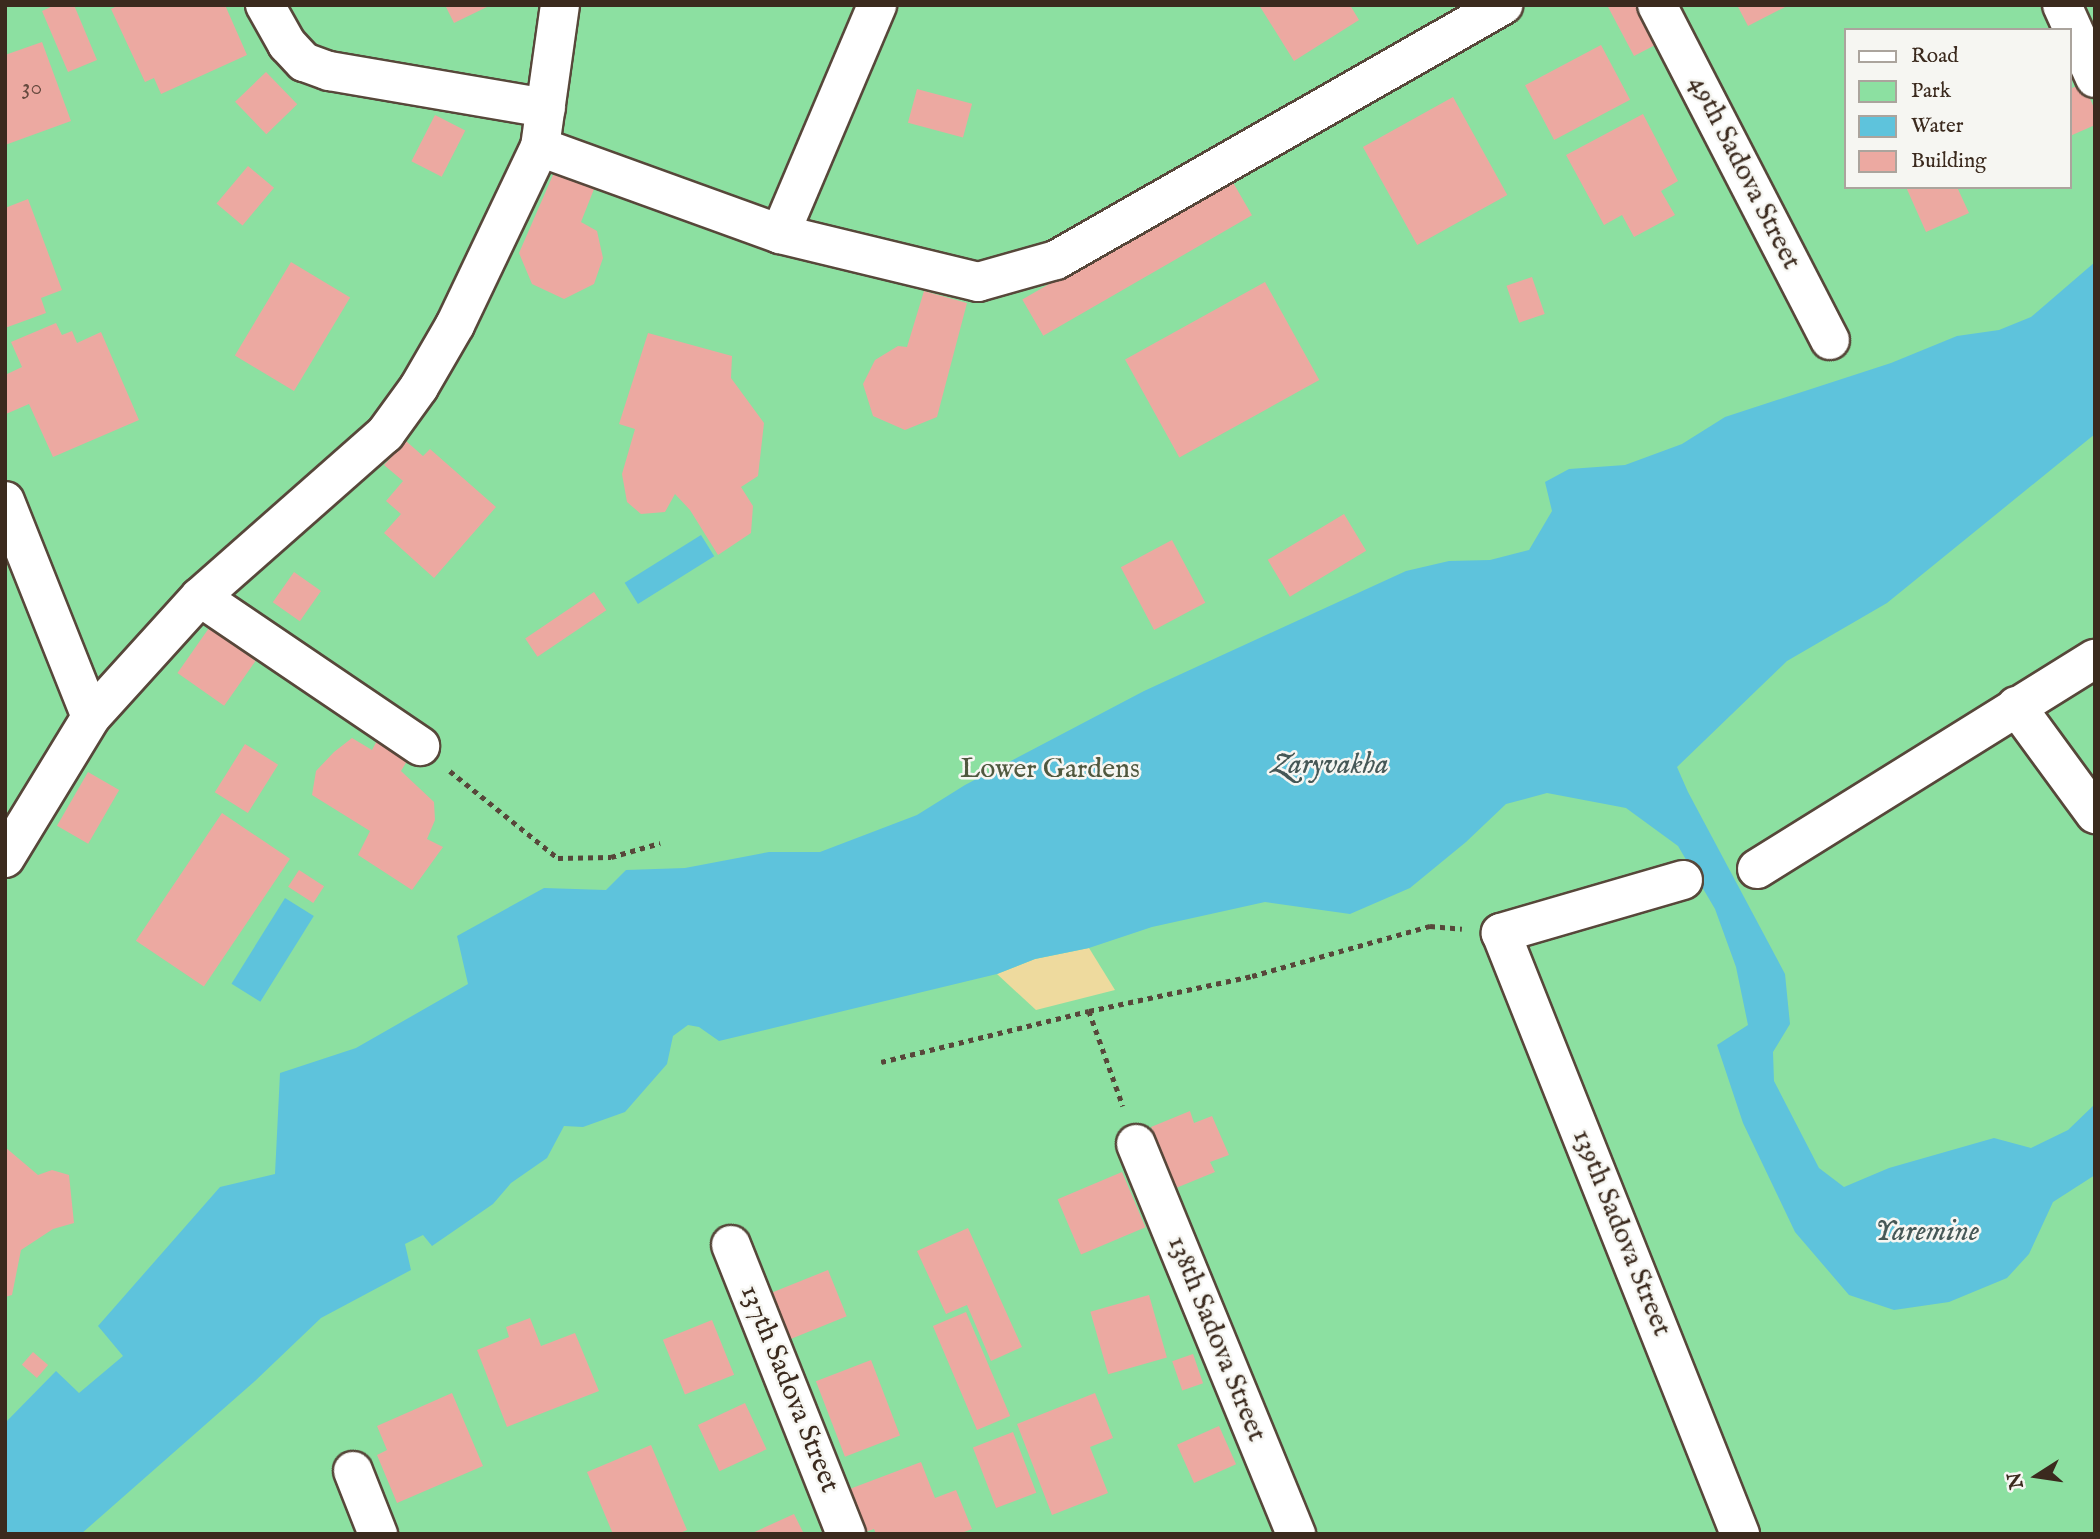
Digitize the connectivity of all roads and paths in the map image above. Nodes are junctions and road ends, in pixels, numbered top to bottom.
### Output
1 (265, 5) edge
2 (560, 5) edge
3 (877, 5) edge
4 (1503, 5) edge
5 (1657, 5) edge
6 (2062, 5) edge
7 (2095, 78) edge
8 (546, 108) junction
9 (540, 147) junction
10 (780, 234) junction
11 (1830, 340) dead end
12 (5, 501) edge
13 (200, 597) junction
14 (2095, 659) edge
15 (2015, 706) junction
16 (91, 717) junction
17 (420, 746) joint
18 (2095, 814) edge
19 (660, 843) dead end
20 (5, 858) edge
21 (1757, 869) dead end
22 (1683, 880) dead end
23 (1502, 933) junction
24 (1089, 1011) junction
25 (881, 1062) dead end
26 (1136, 1144) joint
27 (731, 1245) dead end
28 (354, 1471) dead end
29 (379, 1534) edge
30 (846, 1534) edge
31 (1296, 1534) edge
32 (1740, 1534) edge

1 - 8 street
2 - 8 street
3 - 10 street
4 - 10 street
5 - 11 street, 49th Sadova Street
6 - 7 street
8 - 9 street
9 - 10 street
9 - 13 street
12 - 16 street
13 - 16 street
13 - 17 street
14 - 15 street
15 - 18 street
15 - 21 street
16 - 20 street
17 - 19 path
22 - 23 street
23 - 24 path
23 - 32 street, 139th Sadova Street
24 - 25 path
24 - 26 path
26 - 31 street, 138th Sadova Street
27 - 30 street, 137th Sadova Street
28 - 29 street

